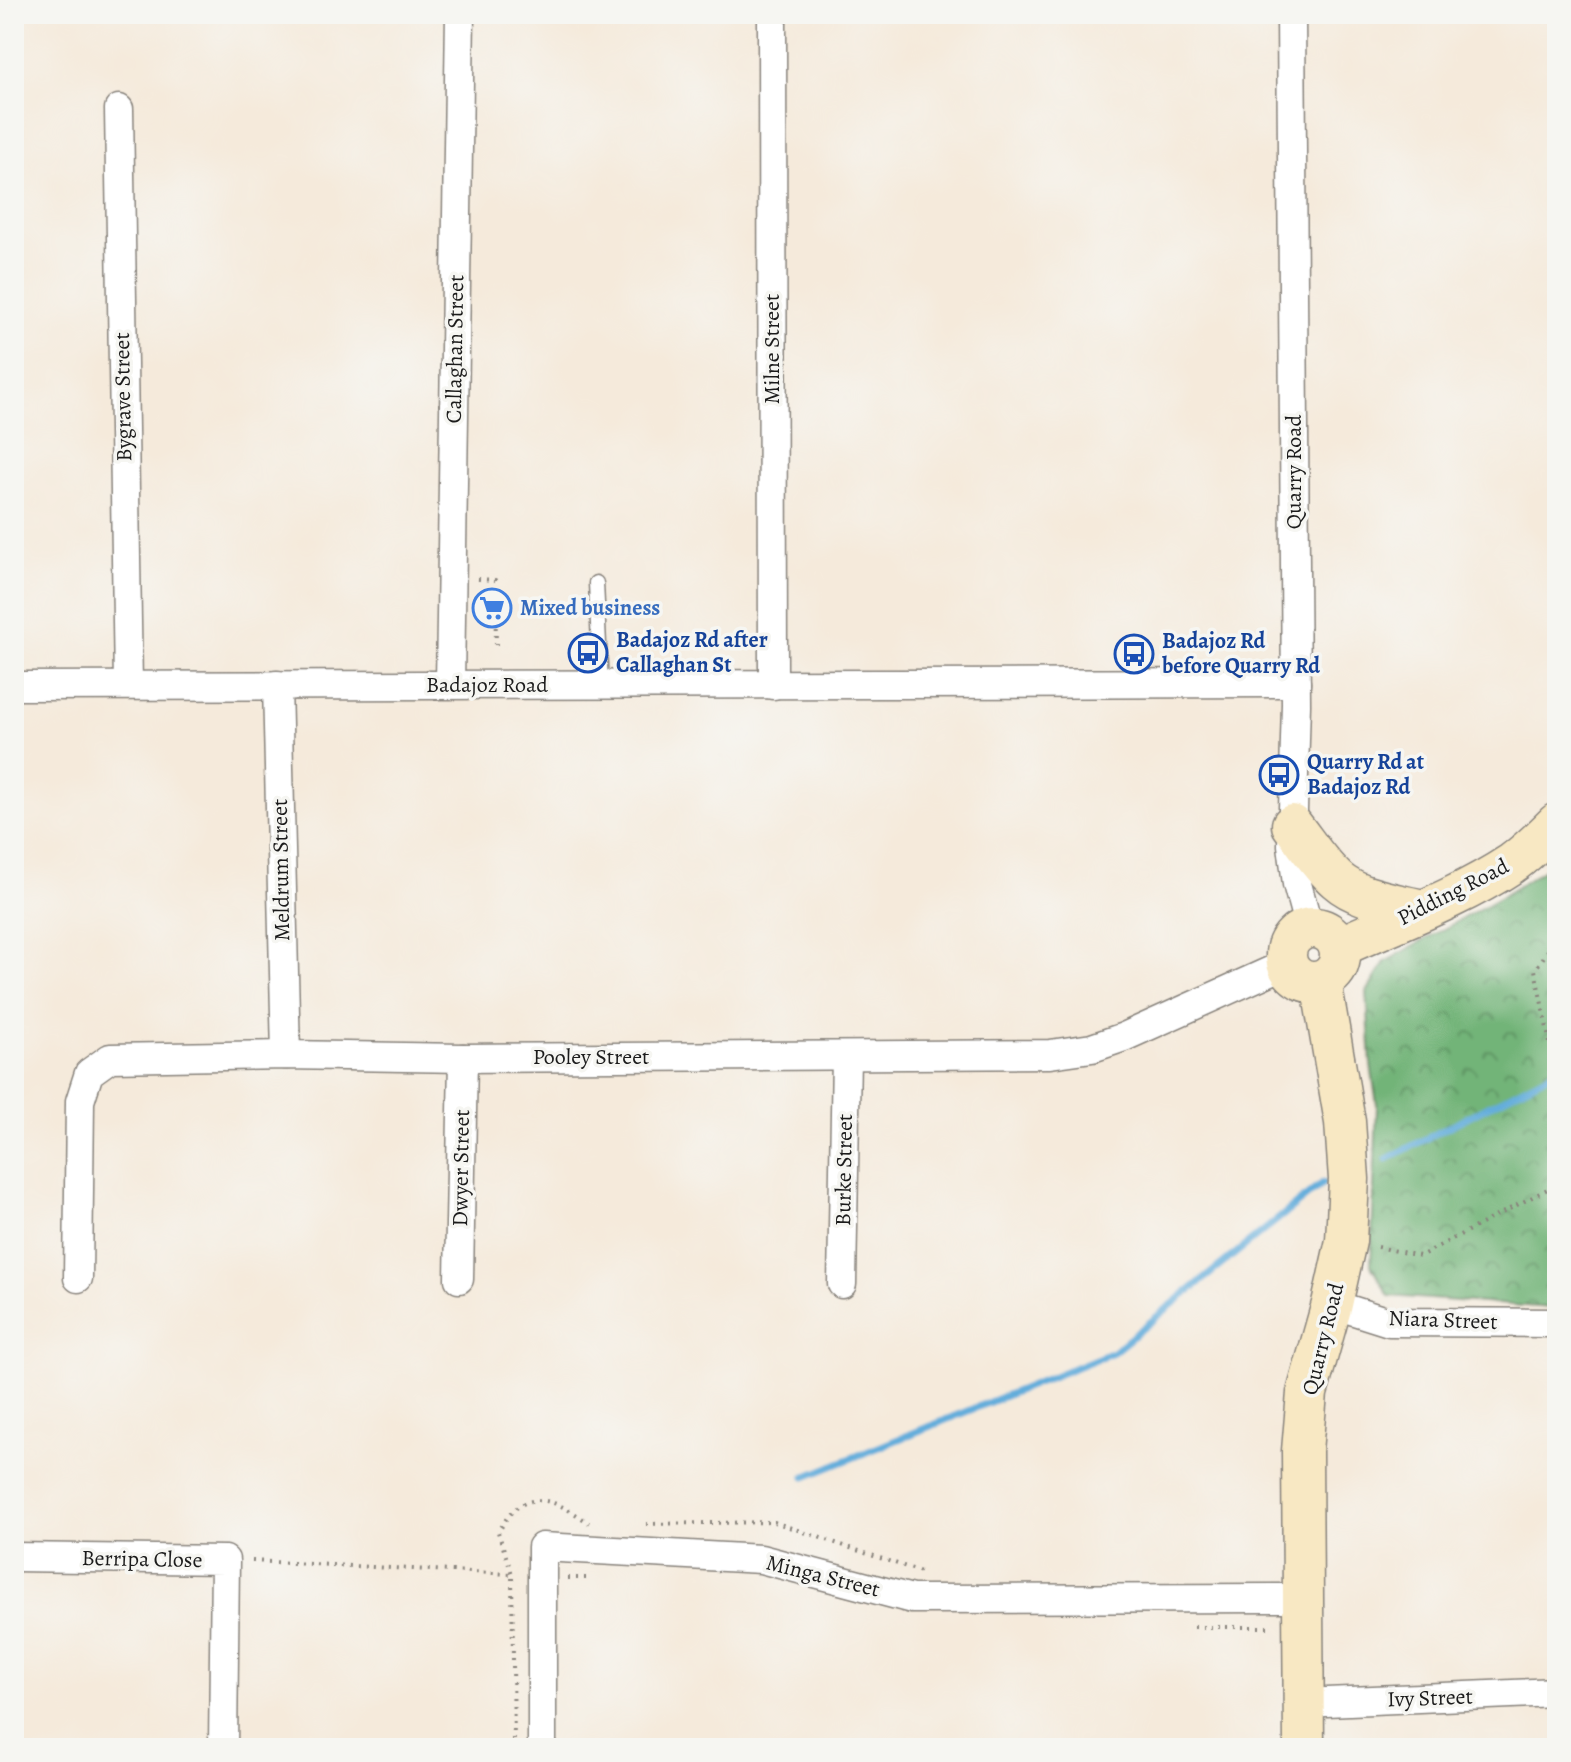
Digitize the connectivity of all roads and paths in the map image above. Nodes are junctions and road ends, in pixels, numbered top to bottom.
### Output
1 (460, 14) edge
2 (772, 14) edge
3 (1291, 14) edge
4 (119, 109) dead end
5 (596, 583) dead end
6 (1296, 683) junction
7 (450, 684) junction
8 (128, 685) junction
9 (277, 685) junction
10 (601, 685) junction
11 (773, 685) junction
12 (14, 686) edge
13 (1557, 823) edge
14 (1292, 825) junction
15 (1422, 910) junction
16 (1324, 937) junction
17 (1557, 937) edge
18 (1304, 973) junction
19 (286, 1055) junction
20 (846, 1056) junction
21 (463, 1058) junction
22 (1557, 1078) edge
23 (1557, 1184) edge
24 (1346, 1241) junction
25 (78, 1278) dead end
26 (459, 1279) dead end
27 (842, 1284) dead end
28 (1332, 1304) junction
29 (1557, 1323) edge
30 (14, 1557) edge
31 (225, 1560) junction
32 (512, 1574) dead end
33 (1304, 1598) junction
34 (1557, 1692) edge
35 (1303, 1703) junction
36 (223, 1748) edge
37 (542, 1748) edge
38 (1304, 1748) edge

1 - 7 street, Callaghan Street
2 - 11 street, Milne Street
3 - 6 street, Quarry Road
4 - 8 street, Bygrave Street
5 - 10 lane
6 - 11 street, Badajoz Road
6 - 14 street, Quarry Road
7 - 9 street, Badajoz Road
7 - 10 street, Badajoz Road
8 - 9 street, Badajoz Road
8 - 12 street, Badajoz Road
9 - 19 street, Meldrum Street
10 - 11 street, Badajoz Road
13 - 15 street, Pidding Road
14 - 15 street
14 - 16 street, Quarry Road
15 - 16 street, Pidding Road
16 - 18 street
17 - 22 path
18 - 20 street, Pooley Street
18 - 24 street, Quarry Road
19 - 21 street, Pooley Street
19 - 25 street, Pooley Street
20 - 21 street, Pooley Street
20 - 27 street, Burke Street
21 - 26 street, Dwyer Street
23 - 24 path
24 - 28 street, Quarry Road
28 - 29 street, Niara Street
28 - 33 street, Quarry Road
30 - 31 street, Berripa Close
31 - 32 path
31 - 36 street, Berripa Close
33 - 35 street, Quarry Road
33 - 37 street, Minga Street
34 - 35 street, Ivy Street
35 - 38 street, Quarry Road

